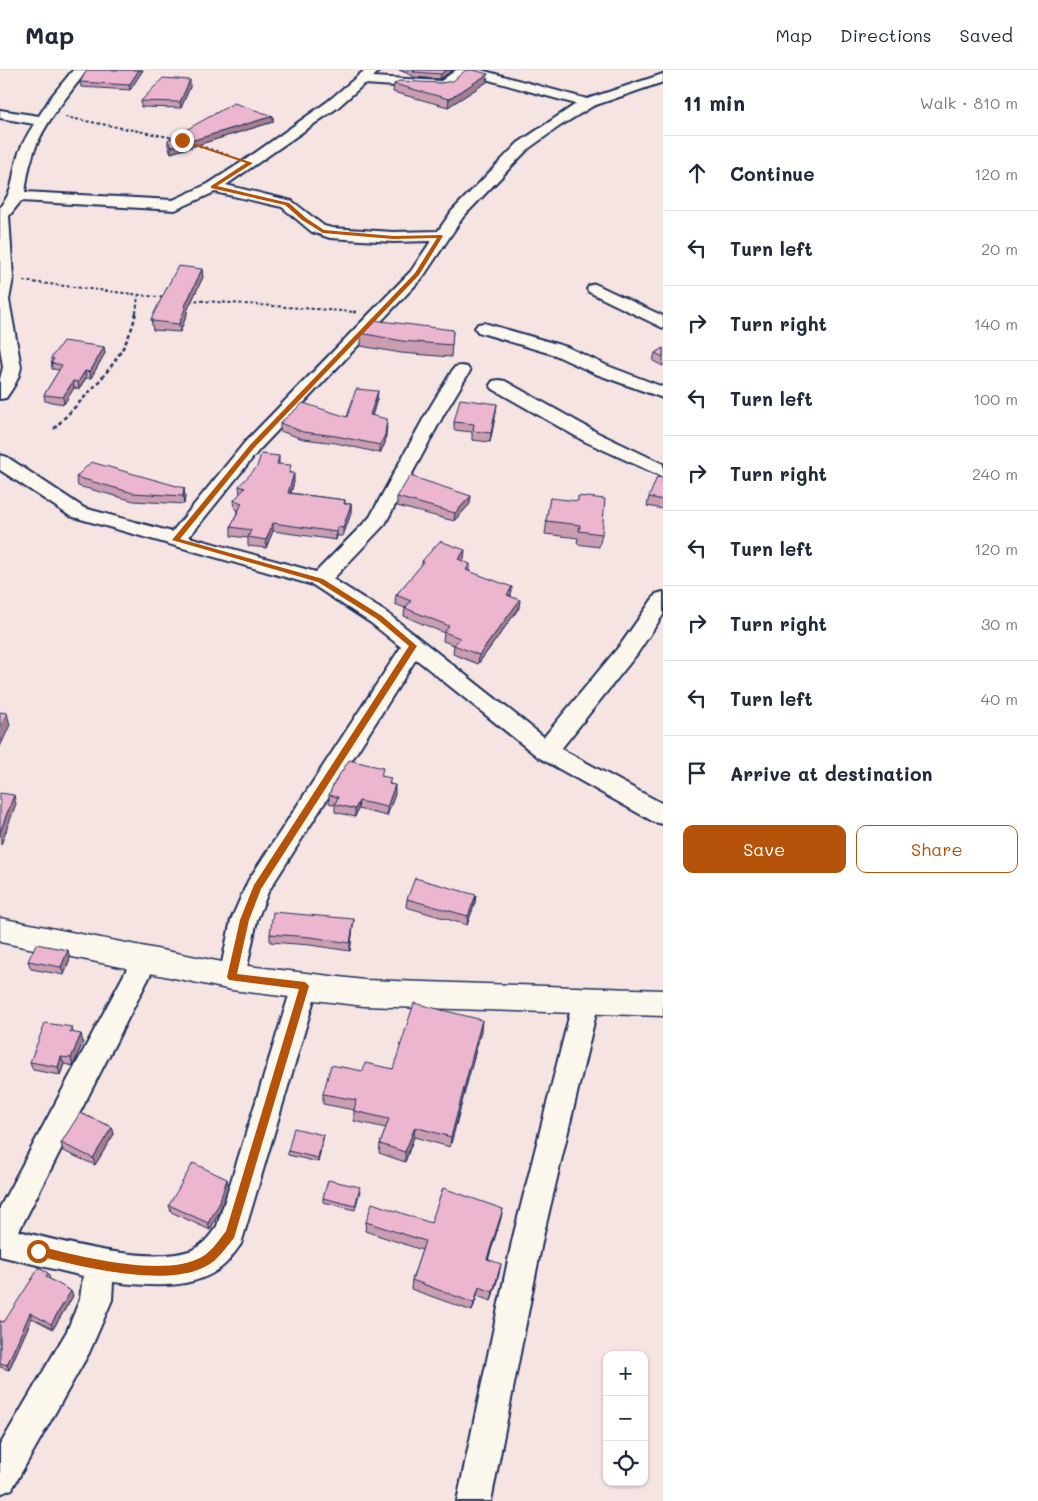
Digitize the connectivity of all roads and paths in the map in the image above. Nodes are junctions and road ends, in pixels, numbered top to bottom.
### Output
1 (80, 70) edge
2 (373, 70) edge
3 (465, 70) edge
4 (663, 78) edge
5 (361, 80) junction
6 (588, 103) junction
7 (0, 114) edge
8 (43, 121) junction
9 (176, 139) edge
10 (189, 142) edge
11 (250, 163) junction
12 (213, 187) junction
13 (17, 196) junction
14 (441, 236) junction
15 (6, 278) junction
16 (594, 289) dead end
17 (138, 296) junction
18 (167, 298) edge
19 (186, 299) edge
20 (379, 314) junction
21 (663, 323) edge
22 (484, 328) dead end
23 (461, 371) dead end
24 (499, 385) dead end
25 (663, 393) edge
26 (0, 394) edge
27 (54, 429) dead end
28 (0, 461) edge
29 (663, 471) edge
30 (176, 540) junction
31 (320, 580) junction
32 (663, 599) edge
33 (413, 646) junction
34 (546, 751) junction
35 (663, 815) edge
36 (0, 930) edge
37 (144, 960) junction
38 (232, 977) junction
39 (305, 986) junction
40 (586, 1001) junction
41 (663, 1003) edge
42 (0, 1239) edge
43 (99, 1266) junction
44 (0, 1477) edge
45 (474, 1501) edge

1 - 8 street
2 - 5 street
3 - 5 street
3 - 6 street
4 - 6 street
5 - 11 street
6 - 14 street
7 - 8 street
8 - 9 path
8 - 13 street
10 - 11 path
11 - 12 street
12 - 13 street
12 - 14 street
13 - 15 street
14 - 20 street
15 - 17 path
15 - 26 street
16 - 21 street
17 - 18 path
17 - 27 path
19 - 20 path
20 - 30 street
22 - 25 street
23 - 31 street
24 - 29 street
28 - 30 street
30 - 31 street
31 - 33 street
32 - 34 street
33 - 34 street
33 - 38 street
34 - 35 street
36 - 37 street
37 - 38 street
37 - 42 street
38 - 39 street
39 - 40 street
39 - 43 street
40 - 41 street
40 - 45 street
42 - 43 street
43 - 44 street

